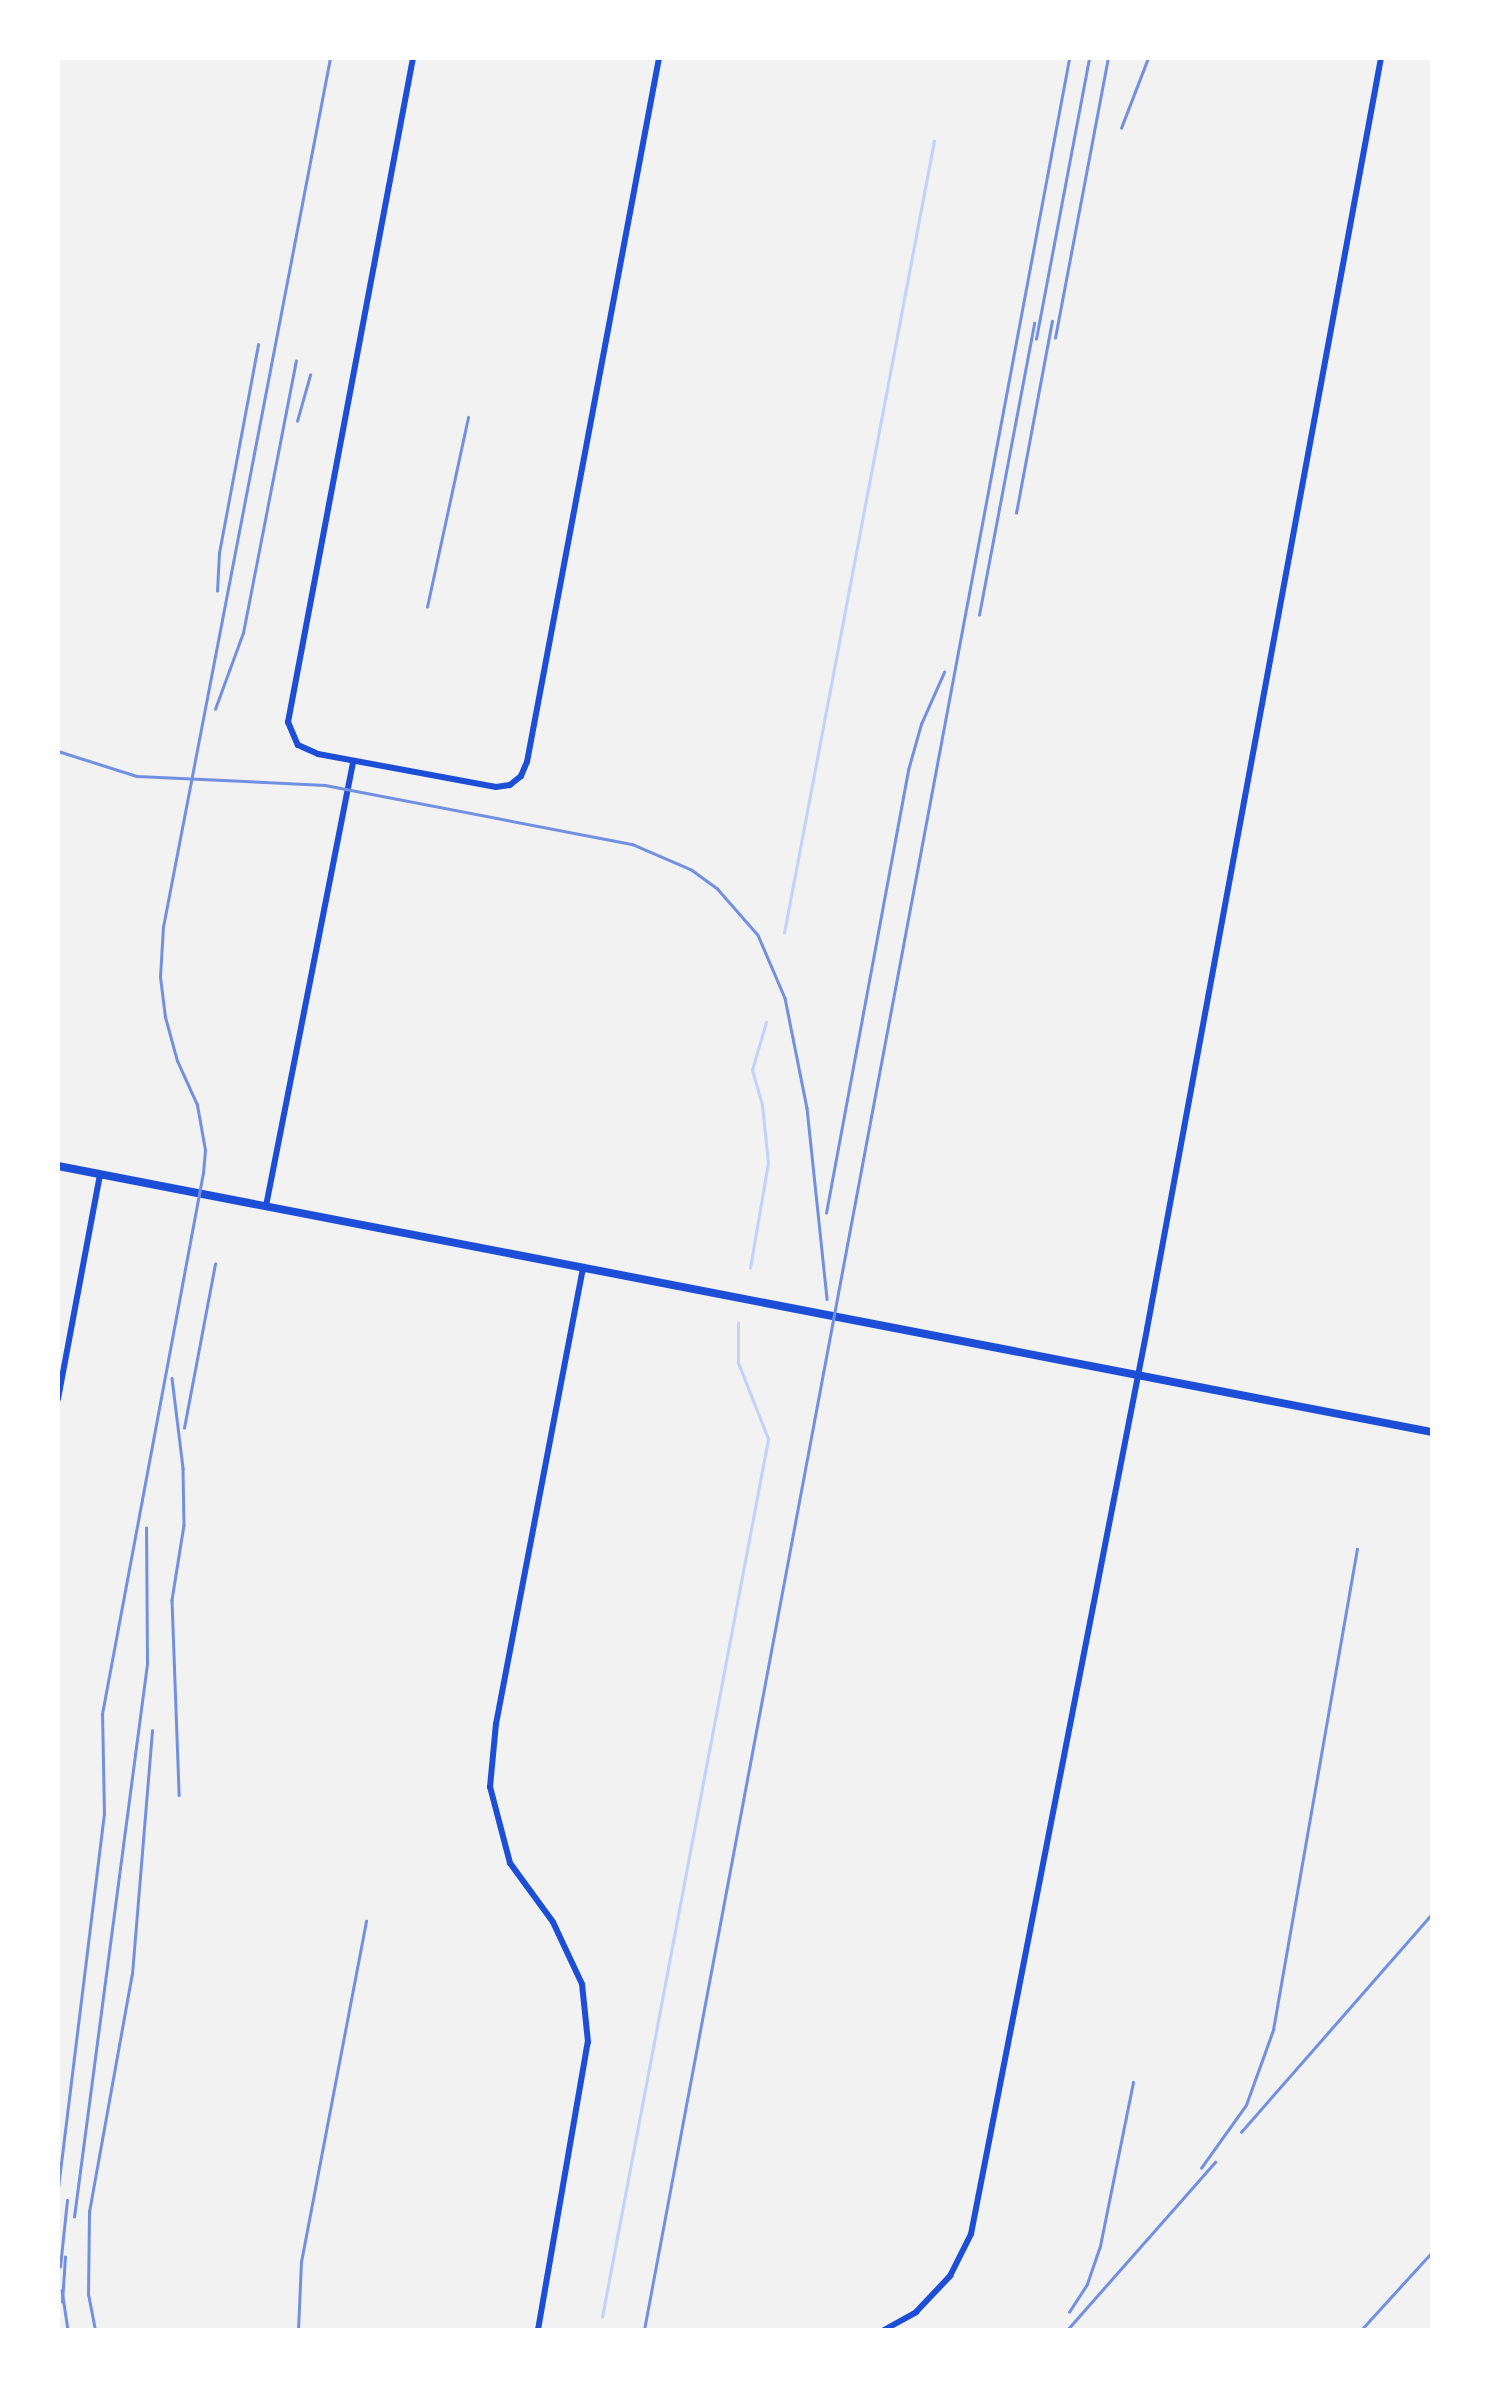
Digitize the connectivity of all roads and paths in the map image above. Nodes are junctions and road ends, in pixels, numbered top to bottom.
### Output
1 (413, 58) edge
2 (659, 58) edge
3 (1380, 58) edge
4 (353, 761) junction
5 (58, 1166) edge
6 (100, 1174) junction
7 (266, 1206) junction
8 (583, 1267) junction
9 (1138, 1374) junction
10 (58, 1399) edge
11 (1432, 1432) edge
12 (538, 2330) edge
13 (884, 2330) edge

1 - 4 street
2 - 4 street
3 - 9 street
4 - 7 street
5 - 6 street
6 - 7 street
6 - 10 street
7 - 8 street
8 - 9 street
8 - 12 street
9 - 11 street
9 - 13 street

